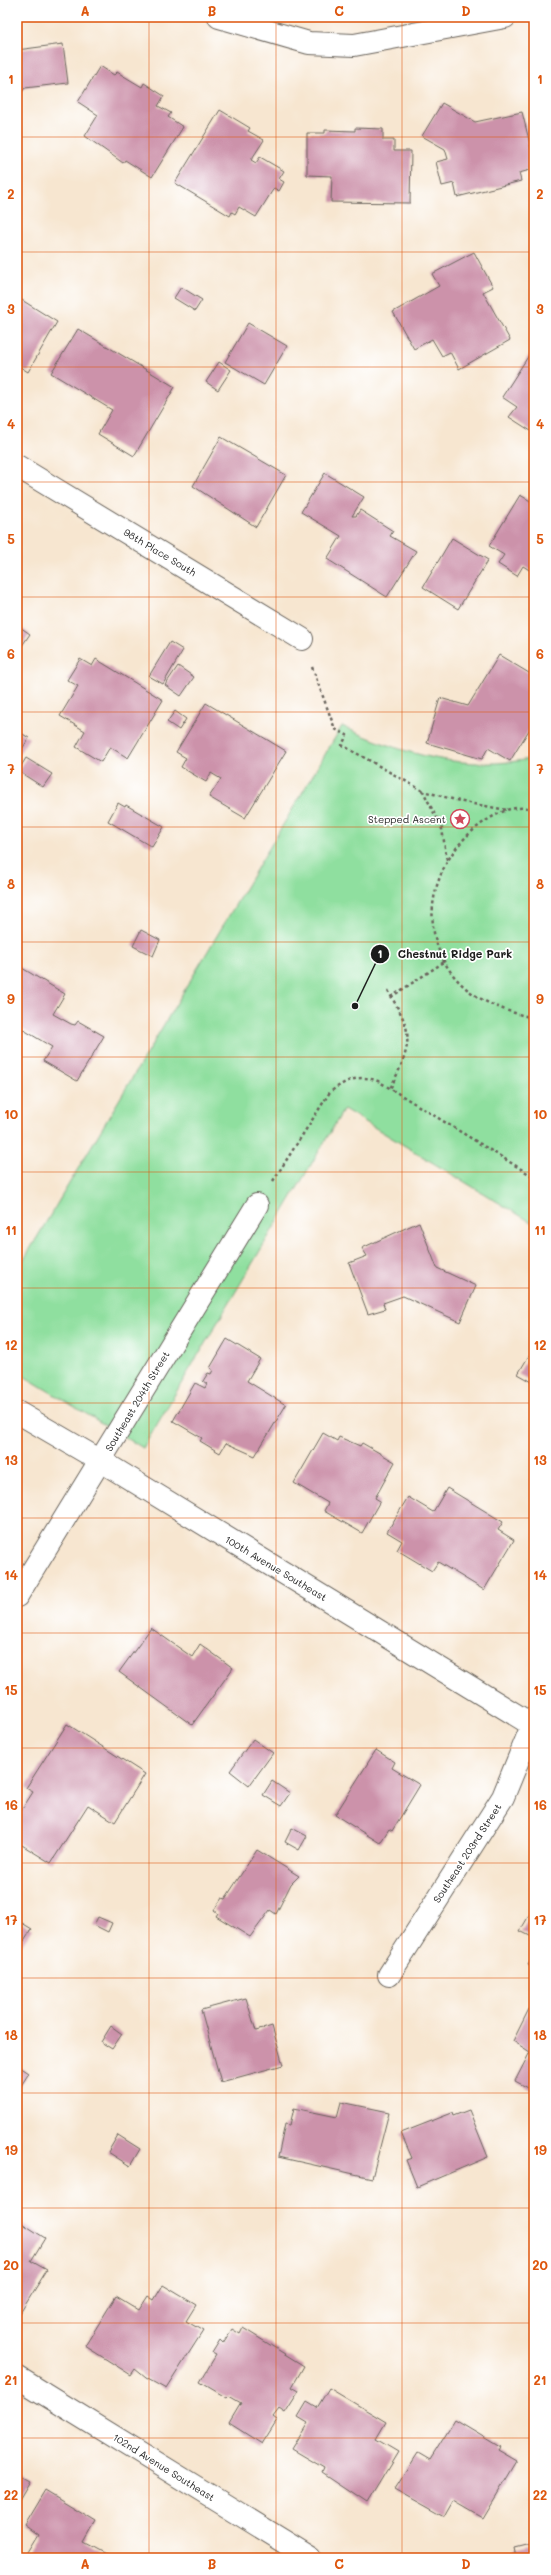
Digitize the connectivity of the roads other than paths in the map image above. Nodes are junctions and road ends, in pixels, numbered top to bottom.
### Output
1 (219, 17) edge
2 (505, 17) edge
3 (17, 466) edge
4 (302, 639) road end
5 (257, 1205) road end
6 (17, 1412) edge
7 (101, 1461) junction
8 (17, 1596) edge
9 (533, 1724) edge
10 (389, 1975) dead end
11 (17, 2377) edge
12 (311, 2558) edge

1 - 2 street
3 - 4 street, 98th Place South
5 - 7 street, Southeast 204th Street
6 - 7 street, 100th Avenue Southeast
7 - 8 street, Southeast 204th Street
7 - 9 street, 100th Avenue Southeast
9 - 10 street, Southeast 203rd Street
11 - 12 street, 102nd Avenue Southeast

